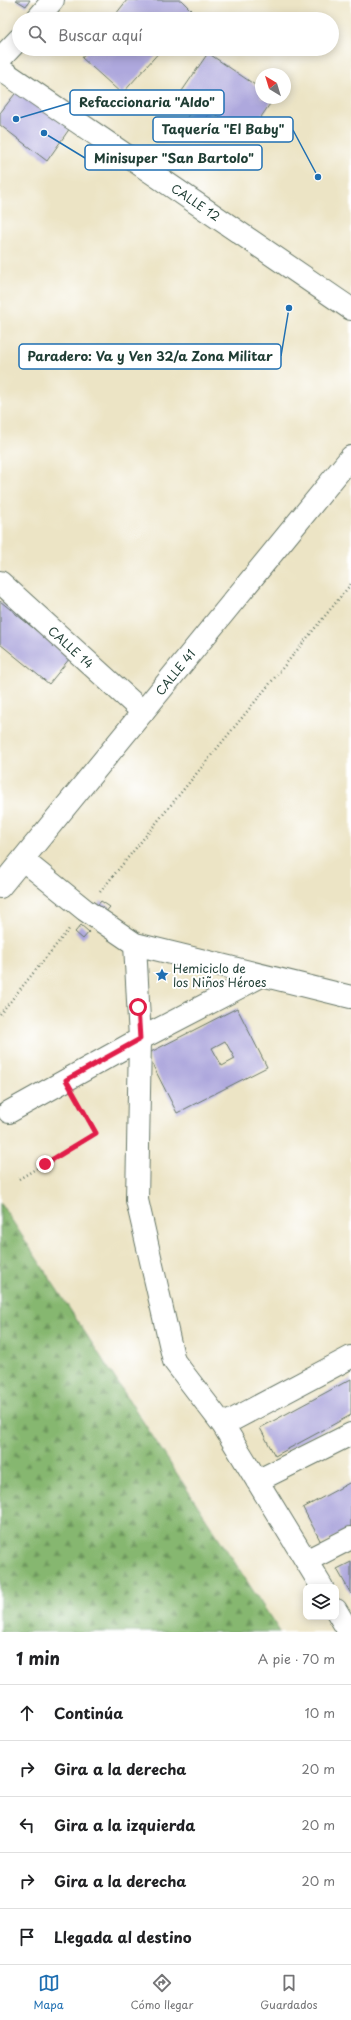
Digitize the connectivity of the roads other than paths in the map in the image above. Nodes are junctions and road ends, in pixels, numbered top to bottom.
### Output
1 (54, 0) edge
2 (43, 12) edge
3 (12, 46) edge
4 (0, 59) edge
5 (0, 69) edge
6 (326, 290) junction
7 (351, 298) edge
8 (351, 309) edge
9 (351, 323) edge
10 (348, 460) edge
11 (0, 582) edge
12 (143, 712) junction
13 (23, 860) junction
14 (0, 887) edge
15 (135, 944) junction
16 (260, 976) junction
17 (351, 997) edge
18 (140, 1039) junction
19 (9, 1112) dead end
20 (351, 1357) edge
21 (223, 1425) junction
22 (351, 1434) edge
23 (257, 1481) junction
24 (351, 1538) edge
25 (306, 1560) junction
26 (320, 1584) edge

1 - 2 main road
3 - 4 main road
5 - 6 main road, CALLE 12
6 - 7 main road
6 - 8 main road, CALLE 12
6 - 9 main road
10 - 12 main road, CALLE 41
11 - 12 main road, CALLE 14
12 - 13 main road, CALLE 41
13 - 14 main road, CALLE 41
13 - 15 main road
15 - 16 main road
15 - 18 main road
16 - 17 main road
16 - 18 main road
18 - 19 main road
18 - 21 main road
20 - 21 main road
21 - 23 main road
22 - 23 main road
23 - 25 main road
24 - 25 main road
25 - 26 main road

